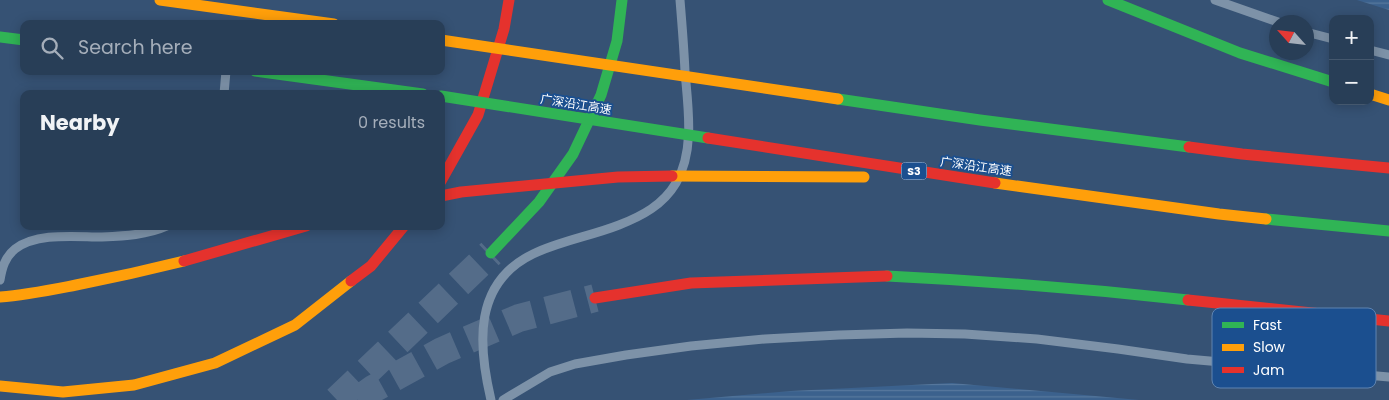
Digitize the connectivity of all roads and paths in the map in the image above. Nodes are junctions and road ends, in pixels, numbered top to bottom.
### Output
1 (160, 0) edge
2 (232, 0) edge
3 (508, 0) edge
4 (622, 0) edge
5 (680, 0) edge
6 (1108, 0) edge
7 (1215, 0) edge
8 (230, 16) dead end
9 (1269, 19) edge
10 (305, 20) edge
11 (1314, 34) edge
12 (0, 37) edge
13 (1329, 38) edge
14 (20, 40) edge
15 (445, 41) edge
16 (1374, 51) edge
17 (1389, 55) edge
18 (226, 75) edge
19 (284, 75) edge
20 (1329, 81) edge
21 (224, 90) edge
22 (393, 90) edge
23 (1374, 95) edge
24 (445, 97) edge
25 (1389, 100) edge
26 (1389, 168) edge
27 (445, 175) edge
28 (871, 177) dead end
29 (890, 178) dead end
30 (967, 179) junction
31 (445, 195) edge
32 (157, 230) edge
33 (292, 230) edge
34 (401, 230) edge
35 (1389, 231) edge
36 (490, 253) tunnel mouth
37 (3, 257) edge
38 (0, 280) edge
39 (0, 296) edge
40 (595, 298) tunnel mouth
41 (1260, 308) edge
42 (1376, 321) edge
43 (1389, 322) edge
44 (1212, 361) edge
45 (1376, 376) edge
46 (1389, 377) edge
47 (0, 386) edge
48 (491, 400) edge
49 (503, 400) edge

1 - 10 highway, bridge
2 - 8 lane
3 - 27 highway, bridge
4 - 36 highway
5 - 48 lane
6 - 20 highway
7 - 9 lane
11 - 13 lane
12 - 14 highway
15 - 26 highway, bridge
16 - 17 lane
18 - 21 lane
19 - 22 highway
23 - 25 highway
24 - 30 highway, 广深沿江高速 / S3, bridge
28 - 31 highway, bridge
29 - 30 highway, bridge
30 - 35 highway, 广深沿江高速 / S3, bridge
32 - 37 lane
33 - 39 highway
34 - 47 highway
37 - 38 lane
40 - 41 highway
42 - 43 highway
44 - 49 lane
45 - 46 lane

